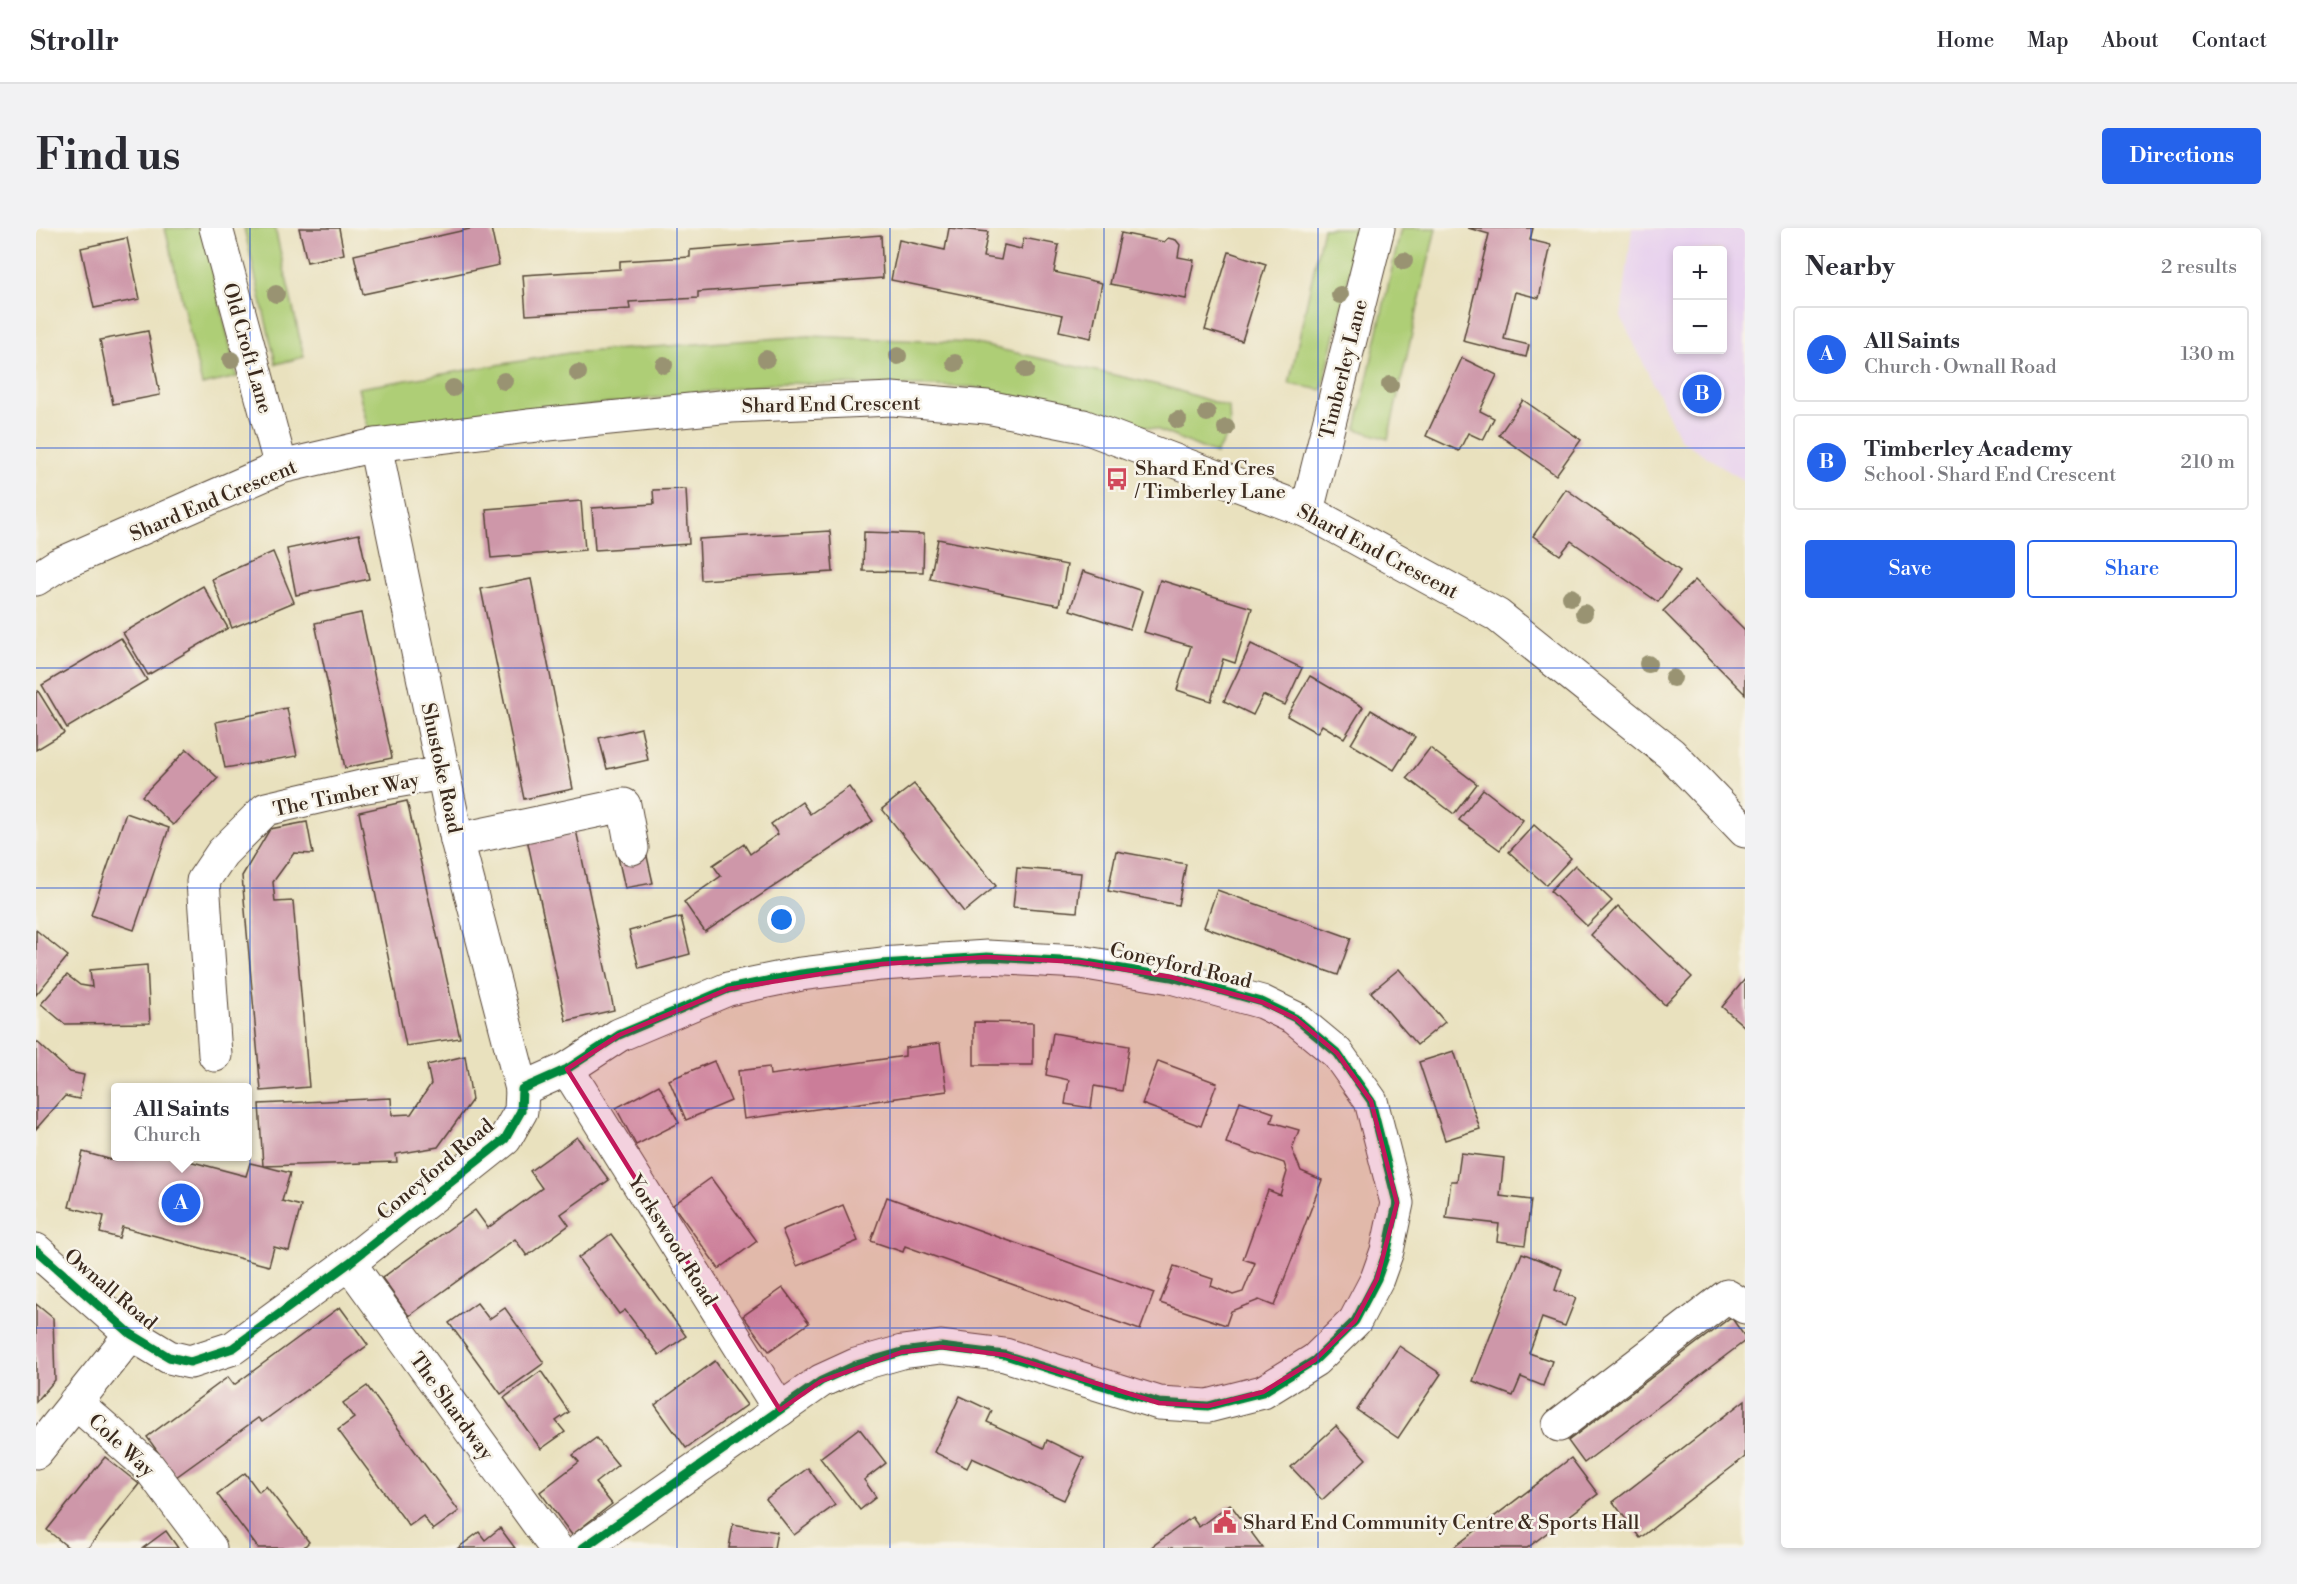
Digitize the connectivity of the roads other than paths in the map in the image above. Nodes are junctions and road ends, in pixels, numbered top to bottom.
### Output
1 (216, 228) edge
2 (1378, 228) edge
3 (375, 445) junction
4 (281, 467) junction
5 (1307, 511) junction
6 (36, 579) edge
7 (443, 773) junction
8 (1745, 831) edge
9 (457, 840) junction
10 (632, 848) dead end
11 (215, 1055) dead end
12 (567, 1069) junction
13 (522, 1089) junction
14 (36, 1250) edge
15 (349, 1263) junction
16 (1745, 1307) edge
17 (131, 1334) junction
18 (233, 1348) joint
19 (75, 1402) junction
20 (780, 1410) junction
21 (1559, 1425) dead end
22 (36, 1452) edge
23 (210, 1548) edge
24 (556, 1548) edge
25 (583, 1548) edge

1 - 4 street, Old Croft Lane
2 - 5 street, Timberley Lane
3 - 4 street, Shard End Crescent
3 - 5 street, Shard End Crescent
3 - 7 street, Shustoke Road
4 - 6 street, Shard End Crescent
5 - 8 street, Shard End Crescent
7 - 9 street, Shustoke Road
7 - 11 street, The Timber Way
9 - 10 street
9 - 13 street, Shustoke Road
12 - 13 street, Coneyford Road
12 - 20 street, Yorkswood Road
12 - 20 street, Coneyford Road
13 - 15 street, Coneyford Road
14 - 17 street, Ownall Road
15 - 18 street, Coneyford Road
15 - 24 street, The Shardway
16 - 21 street
17 - 18 street, Ownall Road
17 - 19 street
19 - 22 street
19 - 23 street, Cole Way
20 - 25 street, Coneyford Road

